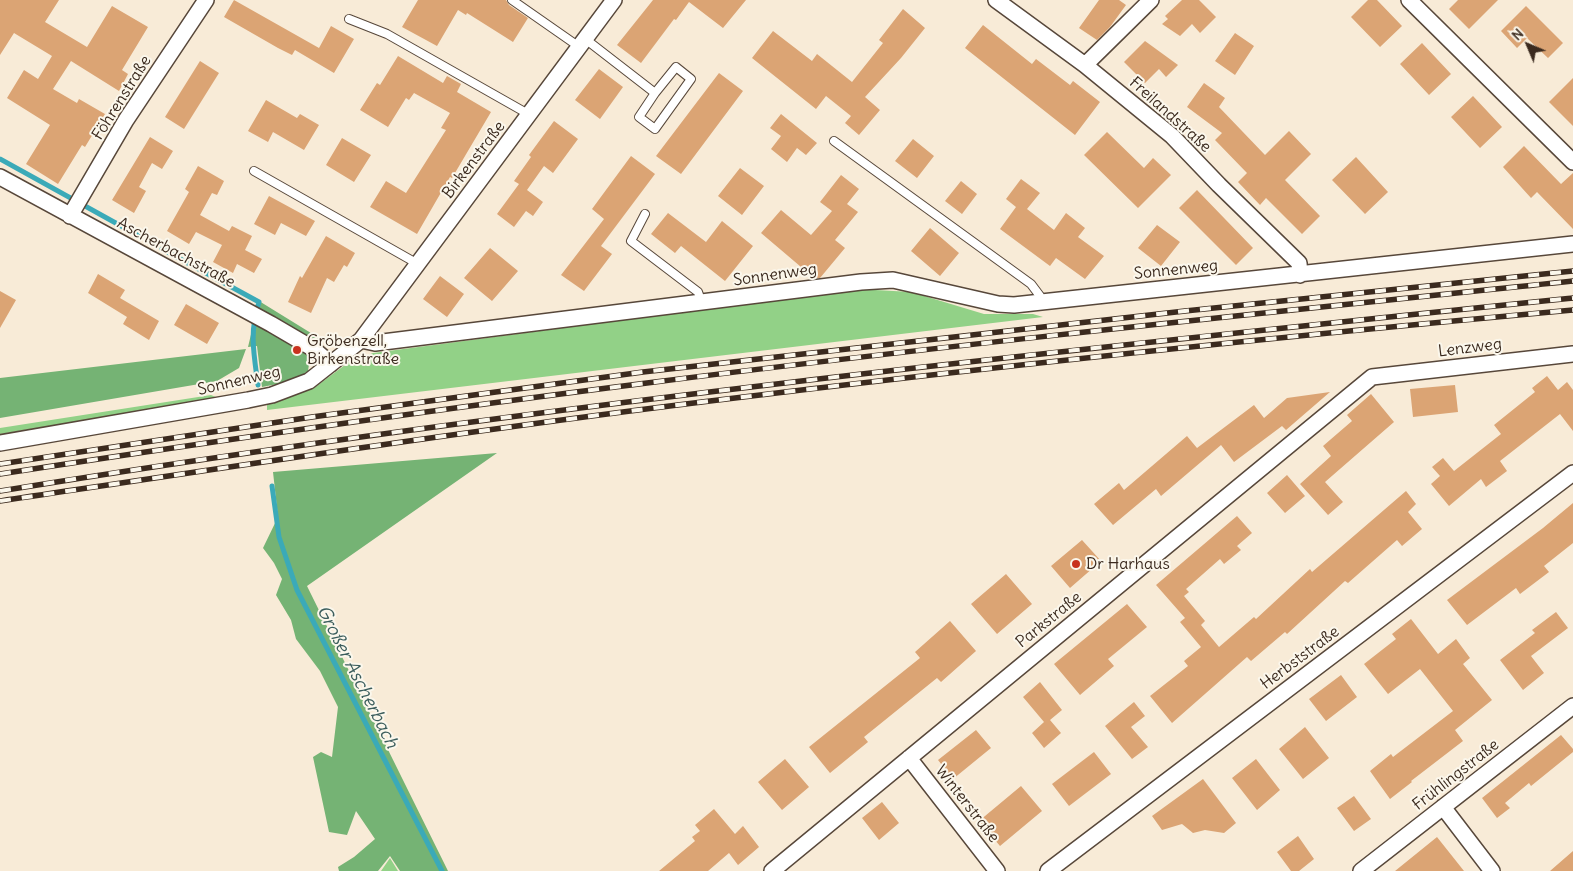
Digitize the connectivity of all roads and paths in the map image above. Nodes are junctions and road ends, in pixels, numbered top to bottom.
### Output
1 (206, 0) edge
2 (512, 0) edge
3 (614, 0) edge
4 (996, 0) edge
5 (1150, 0) edge
6 (1409, 0) edge
7 (348, 19) dead end
8 (581, 42) junction
9 (1085, 65) junction
10 (655, 93) junction
11 (530, 115) junction
12 (834, 140) dead end
13 (1573, 162) edge
14 (254, 171) dead end
15 (0, 177) edge
16 (72, 213) junction
17 (645, 214) dead end
18 (1573, 244) edge
19 (418, 264) junction
20 (1300, 274) junction
21 (702, 303) junction
22 (1040, 303) junction
23 (361, 340) junction
24 (1573, 354) edge
25 (331, 364) junction
26 (1372, 377) joint
27 (0, 443) edge
28 (1573, 473) edge
29 (1573, 707) edge
30 (909, 758) junction
31 (1443, 807) junction
32 (772, 871) edge
33 (997, 871) edge
34 (1048, 871) edge
35 (1361, 871) edge
36 (1492, 871) edge

1 - 16 street, Föhrenstraße
2 - 8 lane
3 - 8 street, Birkenstraße
4 - 9 street, Freilandstraße
5 - 9 street
6 - 13 street
7 - 11 lane
8 - 10 lane
8 - 11 street, Birkenstraße
9 - 20 street, Freilandstraße
10 - 10 lane
11 - 19 street, Birkenstraße
12 - 22 lane
14 - 19 lane
15 - 16 street, Ascherbachstraße
16 - 25 street, Ascherbachstraße
17 - 21 lane
18 - 20 street, Sonnenweg
19 - 23 street, Birkenstraße
20 - 22 street, Sonnenweg
21 - 22 street, Sonnenweg
21 - 23 street, Sonnenweg
23 - 25 street, Sonnenweg
24 - 26 street, Lenzweg
25 - 27 street, Sonnenweg
26 - 30 street, Parkstraße
28 - 34 street, Herbststraße
29 - 31 street, Frühlingstraße
30 - 32 street, Parkstraße
30 - 33 street, Winterstraße
31 - 35 street, Frühlingstraße
31 - 36 street

